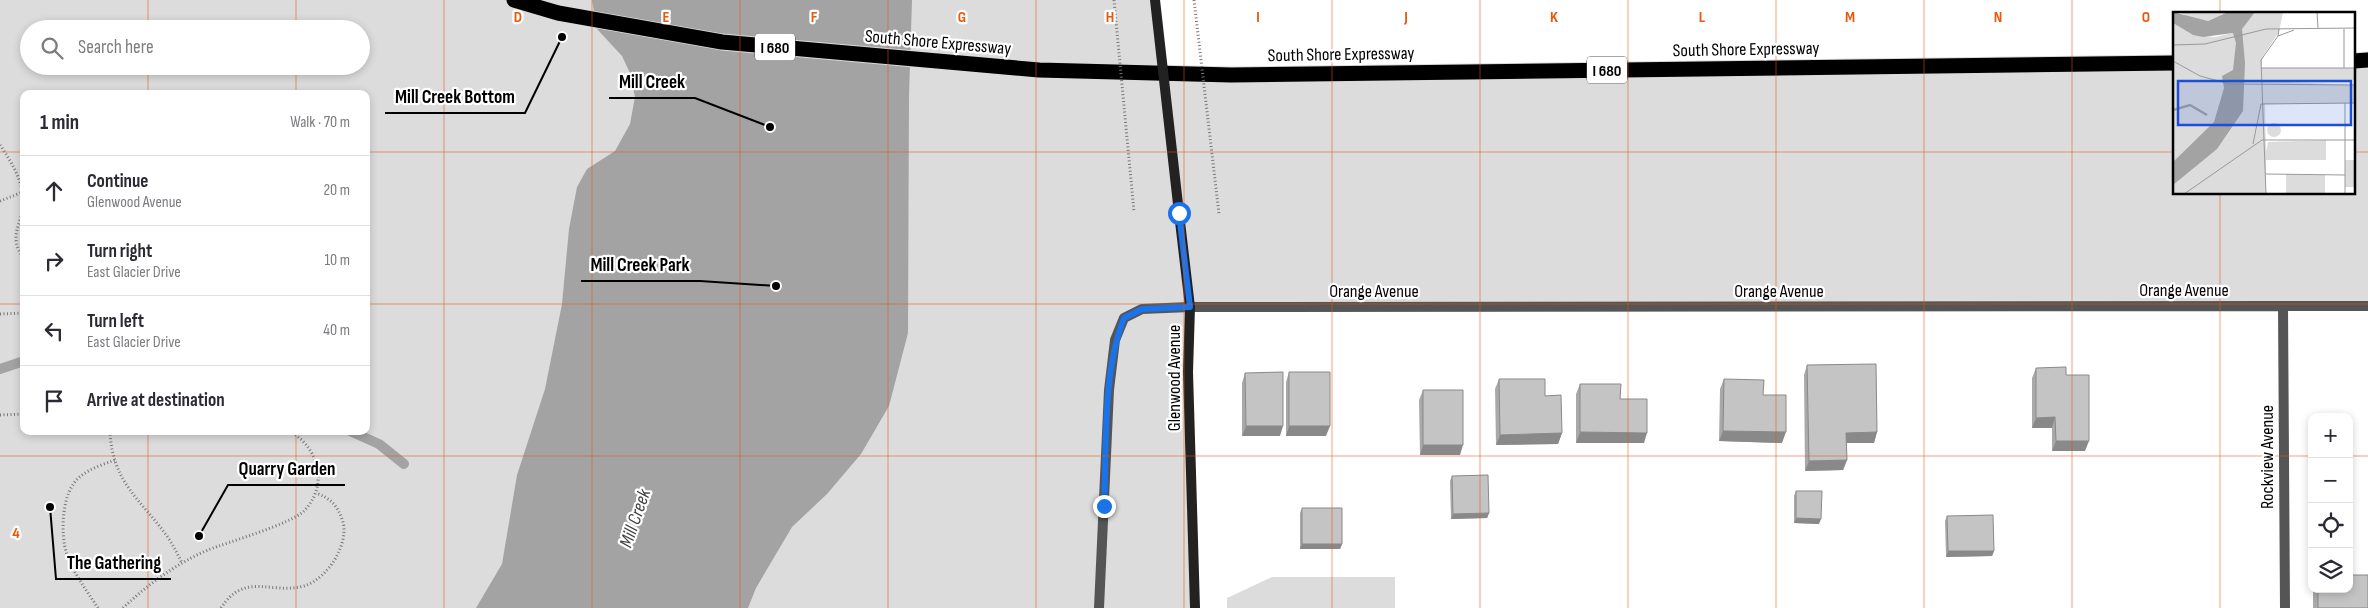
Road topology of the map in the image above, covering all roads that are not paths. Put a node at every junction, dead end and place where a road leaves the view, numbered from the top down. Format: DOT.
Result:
graph roads {
  1 [pos="514,0"];
  2 [pos="1155,0"];
  3 [pos="2173,63"];
  4 [pos="2283,306"];
  5 [pos="2368,306"];
  6 [pos="1190,307"];
  7 [pos="1099,608"];
  8 [pos="1195,608"];
  9 [pos="2285,608"];
  1 -- 3 [label="highway, South Shore Expressway / I 680"];
  2 -- 6 [label="main road, Glenwood Avenue, bridge"];
  4 -- 5 [label="street, Orange Avenue"];
  4 -- 6 [label="street, Orange Avenue"];
  4 -- 9 [label="street, Rockview Avenue"];
  6 -- 7 [label="street, Orange Avenue"];
  6 -- 8 [label="main road, Glenwood Avenue"];
}
